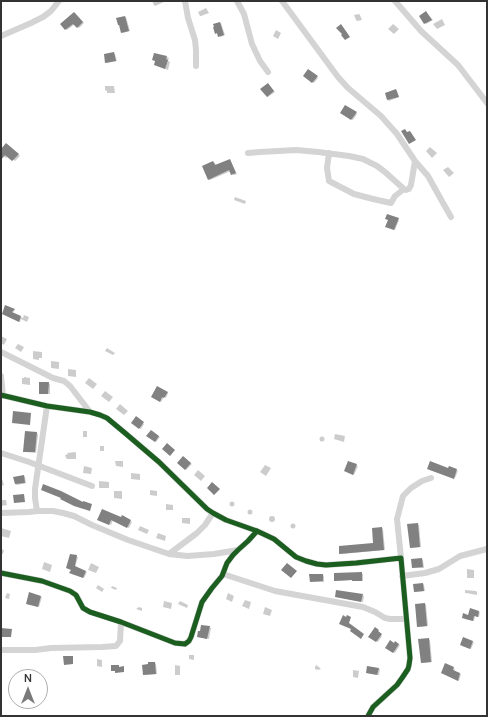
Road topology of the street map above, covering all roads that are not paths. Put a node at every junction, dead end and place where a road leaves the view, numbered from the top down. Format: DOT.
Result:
graph roads {
  1 [pos="59,1"];
  2 [pos="185,1"];
  3 [pos="237,1"];
  4 [pos="282,1"];
  5 [pos="395,1"];
  6 [pos="1,36"];
  7 [pos="196,66"];
  8 [pos="268,72"];
  9 [pos="487,103"];
  10 [pos="248,153"];
  11 [pos="328,153"];
  12 [pos="415,161"];
  13 [pos="404,189"];
  14 [pos="451,216"];
  15 [pos="2,353"];
  16 [pos="1,360"];
  17 [pos="1,376"];
  18 [pos="2,396"];
  19 [pos="47,406"];
  20 [pos="90,412"];
  21 [pos="1,453"];
  22 [pos="38,466"];
  23 [pos="431,478"];
  24 [pos="92,486"];
  25 [pos="37,511"];
  26 [pos="1,513"];
  27 [pos="213,513"];
  28 [pos="257,531"];
  29 [pos="487,549"];
  30 [pos="238,550"];
  31 [pos="169,554"];
  32 [pos="401,558"];
  33 [pos="1,573"];
  34 [pos="223,574"];
  35 [pos="402,576"];
  36 [pos="406,619"];
  37 [pos="121,622"];
  38 [pos="1,650"];
  39 [pos="368,716"];
  1 -- 6 [label="street"];
  2 -- 7 [label="street"];
  3 -- 8 [label="street"];
  4 -- 12 [label="street"];
  5 -- 9 [label="street"];
  10 -- 11 [label="street"];
  11 -- 13 [label="street"];
  11 -- 13 [label="street"];
  12 -- 13 [label="street"];
  12 -- 14 [label="street"];
  15 -- 16 [label="street"];
  15 -- 20 [label="street"];
  17 -- 18 [label="street"];
  18 -- 19 [label="street"];
  19 -- 20 [label="street"];
  19 -- 22 [label="street"];
  20 -- 27 [label="street"];
  21 -- 22 [label="street"];
  22 -- 24 [label="street"];
  22 -- 25 [label="street"];
  23 -- 32 [label="street"];
  25 -- 26 [label="street"];
  25 -- 31 [label="street"];
  27 -- 28 [label="street"];
  27 -- 31 [label="street"];
  28 -- 30 [label="street"];
  28 -- 32 [label="street"];
  29 -- 35 [label="street"];
  30 -- 31 [label="street"];
  30 -- 34 [label="street"];
  32 -- 35 [label="street"];
  33 -- 37 [label="street"];
  34 -- 36 [label="street"];
  34 -- 37 [label="street"];
  35 -- 36 [label="street"];
  36 -- 39 [label="street"];
  37 -- 38 [label="street"];
}
